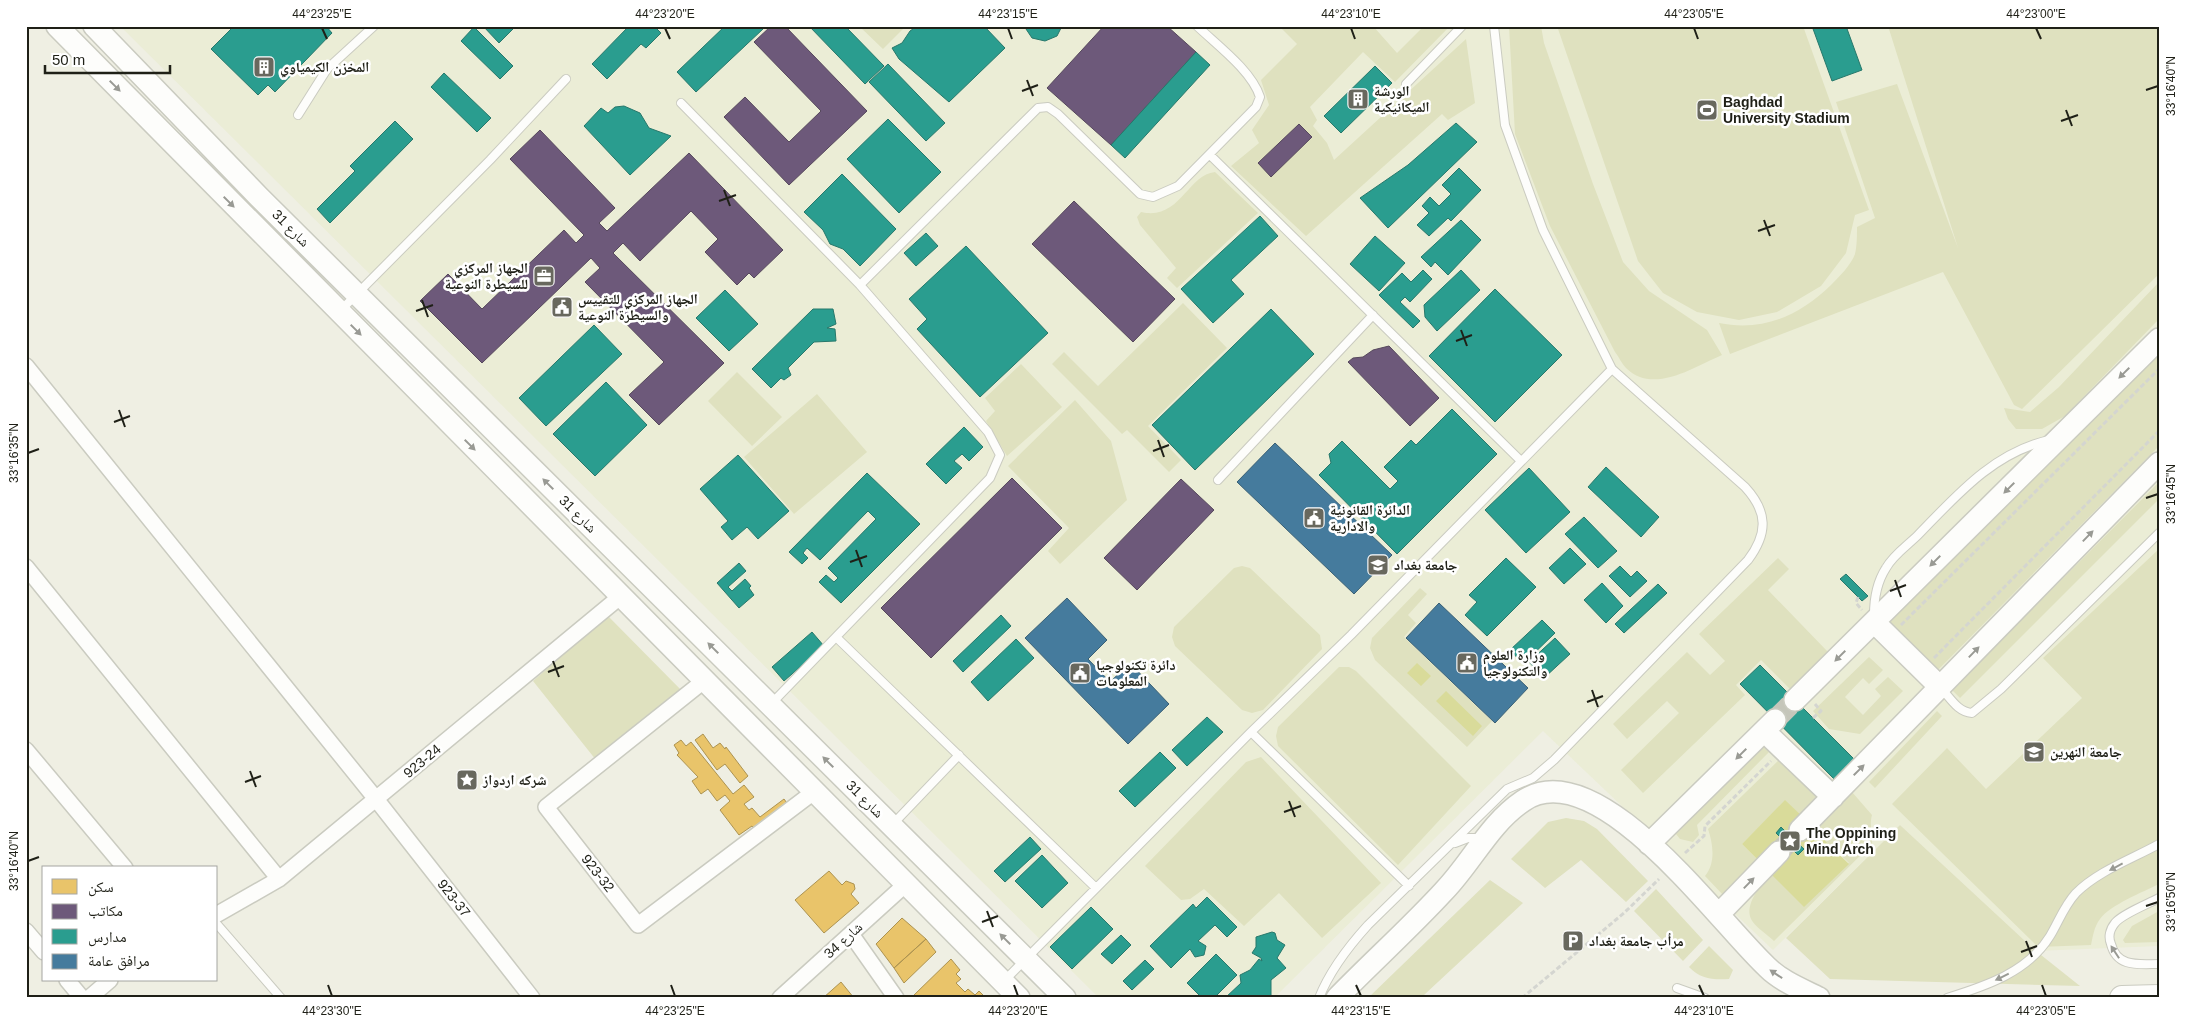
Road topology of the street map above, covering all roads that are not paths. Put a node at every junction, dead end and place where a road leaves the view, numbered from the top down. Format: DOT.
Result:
graph roads {
  1 [pos="57,26"];
  2 [pos="94,26"];
  3 [pos="374,26"];
  4 [pos="1462,26"];
  5 [pos="1494,26"];
  6 [pos="1200,27"];
  7 [pos="566,79"];
  8 [pos="1406,84"];
  9 [pos="681,103"];
  10 [pos="298,115"];
  11 [pos="1210,155"];
  12 [pos="860,285"];
  13 [pos="358,295"];
  14 [pos="338,312"];
  15 [pos="1373,315"];
  16 [pos="2159,339"];
  17 [pos="26,366"];
  18 [pos="1612,369"];
  19 [pos="2059,438"];
  20 [pos="1521,461"];
  21 [pos="2159,463"];
  22 [pos="1218,480"];
  23 [pos="2159,533"];
  24 [pos="26,567"];
  25 [pos="621,596"];
  26 [pos="1874,622"];
  27 [pos="836,637"];
  28 [pos="705,680"];
  29 [pos="1940,687"];
  30 [pos="1795,700"];
  31 [pos="770,705"];
  32 [pos="1251,732"];
  33 [pos="26,750"];
  34 [pos="959,755"];
  35 [pos="1520,785"];
  36 [pos="815,791"];
  37 [pos="1545,792"];
  38 [pos="1833,797"];
  39 [pos="376,799"];
  40 [pos="892,826"];
  41 [pos="1800,830"];
  42 [pos="1479,844"];
  43 [pos="1649,844"];
  44 [pos="2159,844"];
  45 [pos="1446,849"];
  46 [pos="1779,852"];
  47 [pos="123,866"];
  48 [pos="279,879"];
  49 [pos="907,883"];
  50 [pos="1409,886"];
  51 [pos="1096,888"];
  52 [pos="2159,898"];
  53 [pos="1718,914"];
  54 [pos="218,915"];
  55 [pos="218,926"];
  56 [pos="26,931"];
  57 [pos="851,934"];
  58 [pos="42,950"];
  59 [pos="1026,959"];
  60 [pos="2159,964"];
  61 [pos="69,982"];
  62 [pos="108,982"];
  63 [pos="1003,982"];
  64 [pos="1677,988"];
  65 [pos="2159,997"];
  66 [pos="82,998"];
  67 [pos="89,998"];
  68 [pos="280,998"];
  69 [pos="532,998"];
  70 [pos="780,998"];
  71 [pos="896,998"];
  72 [pos="1019,998"];
  73 [pos="1065,998"];
  74 [pos="1319,998"];
  75 [pos="1337,998"];
  76 [pos="1705,998"];
  77 [pos="1819,998"];
  78 [pos="1947,998"];
  79 [pos="2122,998"];
  1 -- 14 [label="street, شارع 31, one-way"];
  2 -- 13 [label="street, شارع 31"];
  3 -- 10 [label="lane"];
  4 -- 8 [label="lane"];
  5 -- 18 [label="lane"];
  6 -- 11 [label="lane"];
  7 -- 13 [label="lane"];
  9 -- 12 [label="lane"];
  11 -- 12 [label="lane"];
  11 -- 15 [label="lane"];
  12 -- 27 [label="lane"];
  13 -- 14 [label="lane"];
  31 -- 13 [label="street, شارع 31, one-way"];
  14 -- 25 [label="street, شارع 31, one-way"];
  15 -- 20 [label="lane"];
  15 -- 22 [label="lane"];
  16 -- 19 [label="street, one-way"];
  17 -- 39 [label="street, 923-37"];
  18 -- 20 [label="lane"];
  18 -- 35 [label="lane"];
  19 -- 26 [label="street, one-way"];
  19 -- 26 [label="lane"];
  20 -- 32 [label="lane"];
  29 -- 21 [label="street, one-way"];
  23 -- 29 [label="lane"];
  24 -- 48 [label="street"];
  25 -- 28 [label="street, شارع 31"];
  25 -- 39 [label="street, 923-24"];
  26 -- 29 [label="street"];
  26 -- 30 [label="street, one-way"];
  27 -- 31 [label="lane"];
  27 -- 34 [label="lane"];
  28 -- 36 [label="street, شارع 31"];
  28 -- 36 [label="street, 923-32"];
  38 -- 29 [label="street, one-way"];
  40 -- 31 [label="street, شارع 31, one-way"];
  32 -- 50 [label="lane"];
  32 -- 51 [label="lane"];
  33 -- 47 [label="street"];
  34 -- 40 [label="lane"];
  34 -- 51 [label="lane"];
  35 -- 37 [label="lane"];
  35 -- 45 [label="lane"];
  36 -- 49 [label="street, شارع 31"];
  37 -- 42 [label="street"];
  37 -- 43 [label="street"];
  38 -- 41 [label="street"];
  38 -- 43 [label="street, one-way"];
  39 -- 48 [label="street, 923-24"];
  39 -- 69 [label="street, 923-37"];
  59 -- 40 [label="street, شارع 31, one-way"];
  42 -- 45 [label="lane"];
  42 -- 75 [label="street"];
  43 -- 53 [label="street"];
  44 -- 78 [label="lane, one-way"];
  45 -- 50 [label="lane"];
  53 -- 46 [label="street, one-way"];
  48 -- 54 [label="street, 923-24"];
  49 -- 57 [label="street, شارع 34"];
  49 -- 63 [label="street, شارع 31"];
  50 -- 74 [label="lane"];
  51 -- 59 [label="lane"];
  60 -- 52 [label="lane, one-way"];
  77 -- 53 [label="street, one-way"];
  55 -- 68 [label="lane"];
  56 -- 58 [label="street"];
  57 -- 70 [label="street, شارع 34"];
  57 -- 71 [label="street"];
  59 -- 63 [label="lane"];
  59 -- 73 [label="street, شارع 31"];
  61 -- 66 [label="street"];
  62 -- 67 [label="street"];
  63 -- 72 [label="street, شارع 31"];
  64 -- 76 [label="lane"];
  65 -- 79 [label="main road"];
}
